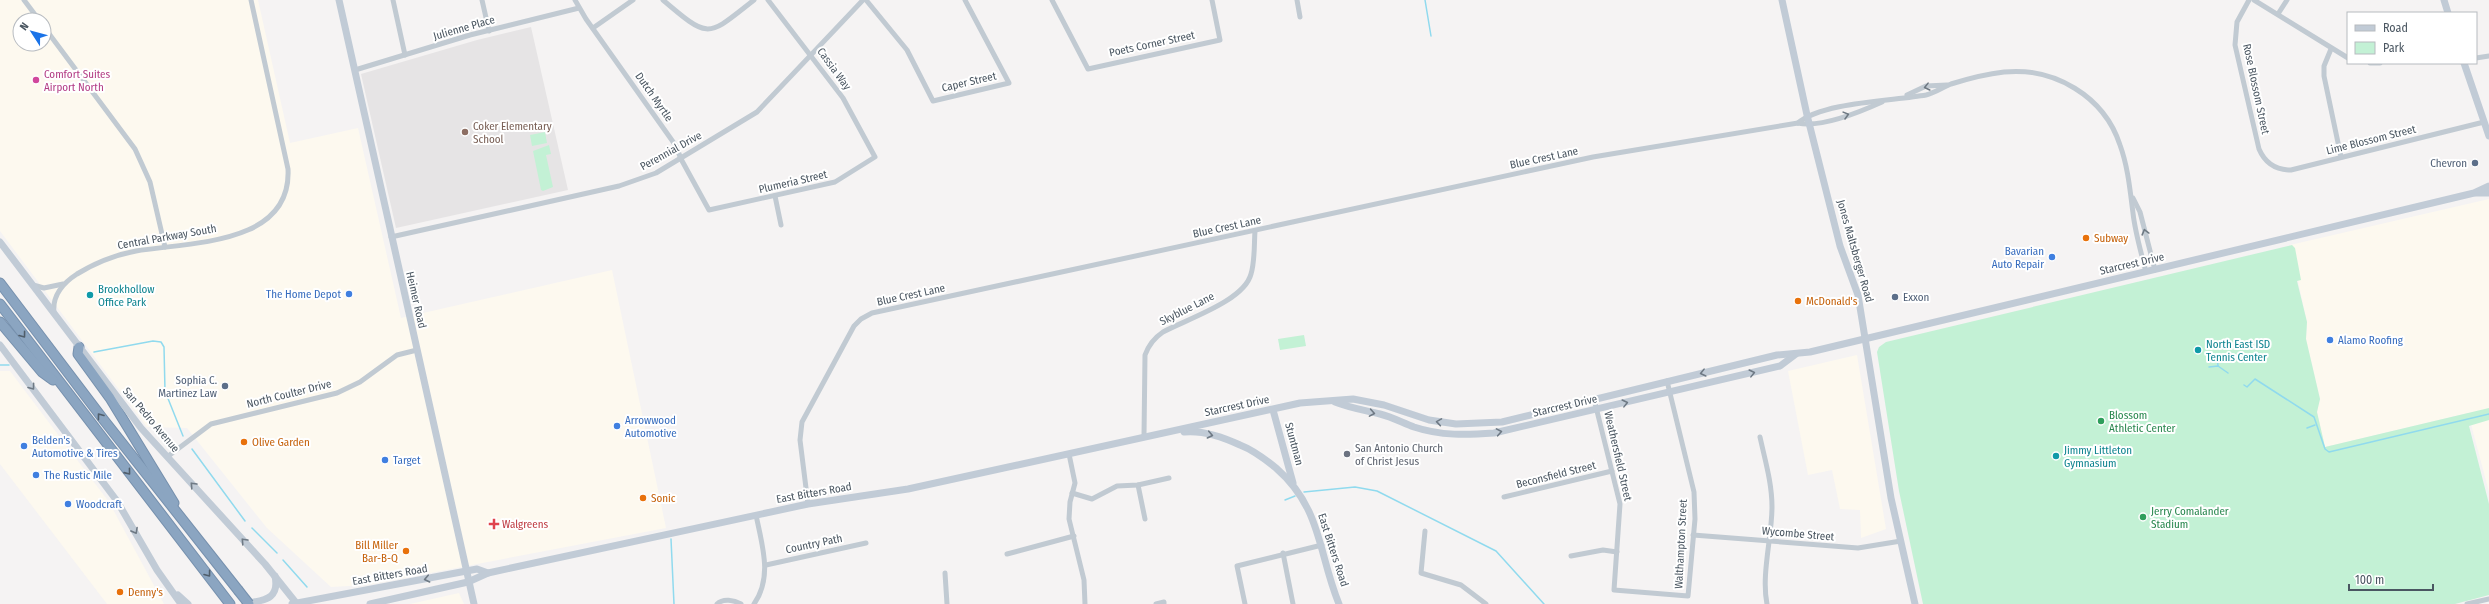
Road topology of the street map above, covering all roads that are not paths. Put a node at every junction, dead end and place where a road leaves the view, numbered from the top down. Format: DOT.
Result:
graph roads {
  1 [pos="24,0"];
  2 [pos="251,0"];
  3 [pos="338,0"];
  4 [pos="393,0"];
  5 [pos="482,0"];
  6 [pos="575,0"];
  7 [pos="633,0"];
  8 [pos="663,0"];
  9 [pos="754,0"];
  10 [pos="768,0"];
  11 [pos="863,0"];
  12 [pos="866,0"];
  13 [pos="965,0"];
  14 [pos="1052,0"];
  15 [pos="1212,0"];
  16 [pos="1297,0"];
  17 [pos="1782,0"];
  18 [pos="2249,0"];
  19 [pos="2254,0"];
  20 [pos="2287,0"];
  21 [pos="2444,0"];
  22 [pos="579,8"];
  23 [pos="33,12"];
  24 [pos="2448,12"];
  25 [pos="2278,14"];
  26 [pos="1300,18"];
  27 [pos="593,28"];
  28 [pos="489,31"];
  29 [pos="52,38"];
  30 [pos="2331,49"];
  31 [pos="405,55"];
  32 [pos="812,55"];
  33 [pos="2489,56"];
  34 [pos="2347,57"];
  35 [pos="2477,58"];
  36 [pos="2464,64"];
  37 [pos="355,70"];
  38 [pos="1950,84"];
  39 [pos="1905,96"];
  40 [pos="1882,102"];
  41 [pos="1807,115"];
  42 [pos="2484,122"];
  43 [pos="1798,123"];
  44 [pos="1809,125"];
  45 [pos="2489,136"];
  46 [pos="874,157"];
  47 [pos="2341,157"];
  48 [pos="680,159"];
  49 [pos="2264,160"];
  50 [pos="2489,186"];
  51 [pos="2474,193"];
  52 [pos="2489,193"];
  53 [pos="2132,195"];
  54 [pos="775,196"];
  55 [pos="709,210"];
  56 [pos="781,225"];
  57 [pos="1255,231"];
  58 [pos="391,237"];
  59 [pos="0,242"];
  60 [pos="165,247"];
  61 [pos="2155,270"];
  62 [pos="2146,272"];
  63 [pos="0,283"];
  64 [pos="31,284"];
  65 [pos="63,284"];
  66 [pos="0,304"];
  67 [pos="54,314"];
  68 [pos="0,322"];
  69 [pos="1865,339"];
  70 [pos="0,345"];
  71 [pos="79,347"];
  72 [pos="416,350"];
  73 [pos="1796,354"];
  74 [pos="1667,381"];
  75 [pos="63,388"];
  76 [pos="1670,392"];
  77 [pos="1594,399"];
  78 [pos="1335,402"];
  79 [pos="1274,410"];
  80 [pos="1597,410"];
  81 [pos="1406,412"];
  82 [pos="1402,422"];
  83 [pos="1460,424"];
  84 [pos="1460,435"];
  85 [pos="1144,436"];
  86 [pos="1760,437"];
  87 [pos="1070,454"];
  88 [pos="167,457"];
  89 [pos="1612,471"];
  90 [pos="1169,478"];
  91 [pos="1293,483"];
  92 [pos="1138,485"];
  93 [pos="1072,493"];
  94 [pos="1504,498"];
  95 [pos="808,504"];
  96 [pos="756,515"];
  97 [pos="1145,519"];
  98 [pos="186,524"];
  99 [pos="1425,531"];
  100 [pos="1693,535"];
  101 [pos="1074,536"];
  102 [pos="1770,541"];
  103 [pos="1901,541"];
  104 [pos="866,543"];
  105 [pos="1322,545"];
  106 [pos="1617,552"];
  107 [pos="1007,554"];
  108 [pos="1283,554"];
  109 [pos="1571,556"];
  110 [pos="766,565"];
  111 [pos="465,572"];
  112 [pos="488,573"];
  113 [pos="945,573"];
  114 [pos="275,575"];
  115 [pos="468,582"];
  116 [pos="168,586"];
  117 [pos="1614,590"];
  118 [pos="2489,598"];
  119 [pos="1164,603"];
  120 [pos="175,604"];
  121 [pos="181,604"];
  122 [pos="188,604"];
  123 [pos="230,604"];
  124 [pos="245,604"];
  125 [pos="249,604"];
  126 [pos="295,604"];
  127 [pos="370,604"];
  128 [pos="474,604"];
  129 [pos="717,604"];
  130 [pos="741,604"];
  131 [pos="754,604"];
  132 [pos="947,604"];
  133 [pos="1085,604"];
  134 [pos="1156,604"];
  135 [pos="1245,604"];
  136 [pos="1293,604"];
  137 [pos="1339,604"];
  138 [pos="1486,604"];
  139 [pos="1767,604"];
  140 [pos="1915,604"];
  141 [pos="2467,604"];
  1 -- 23 [label="street"];
  2 -- 60 [label="street, Central Parkway South"];
  3 -- 37 [label="main road, Heimer Road"];
  4 -- 31 [label="street"];
  5 -- 28 [label="street"];
  6 -- 22 [label="street, Dutch Myrtle"];
  7 -- 27 [label="street"];
  8 -- 9 [label="street"];
  10 -- 32 [label="street, Cassia Way"];
  11 -- 32 [label="street, Perennial Drive"];
  12 -- 13 [label="street, Caper Street"];
  14 -- 15 [label="street, Poets Corner Street"];
  16 -- 26 [label="street"];
  17 -- 41 [label="main road, Jones Maltsberger Road"];
  18 -- 49 [label="street, Rose Blossom Street"];
  19 -- 25 [label="street"];
  20 -- 25 [label="street"];
  21 -- 24 [label="main road"];
  22 -- 27 [label="street, Dutch Myrtle"];
  22 -- 28 [label="street, Julienne Place"];
  25 -- 30 [label="street"];
  27 -- 48 [label="street, Dutch Myrtle"];
  28 -- 31 [label="street, Julienne Place"];
  29 -- 60 [label="street"];
  30 -- 34 [label="street"];
  30 -- 47 [label="street"];
  31 -- 37 [label="street, Julienne Place"];
  32 -- 46 [label="street, Cassia Way"];
  32 -- 48 [label="street, Perennial Drive"];
  33 -- 35 [label="street"];
  36 -- 42 [label="main road"];
  37 -- 58 [label="main road, Heimer Road"];
  38 -- 39 [label="street, Blue Crest Lane, one-way"];
  38 -- 39 [label="street, Blue Crest Lane"];
  38 -- 53 [label="street, Blue Crest Lane"];
  39 -- 40 [label="street, Blue Crest Lane"];
  40 -- 41 [label="street, Blue Crest Lane"];
  44 -- 40 [label="street, Blue Crest Lane, one-way"];
  41 -- 43 [label="street, Blue Crest Lane"];
  41 -- 44 [label="main road, Jones Maltsberger Road"];
  42 -- 45 [label="main road"];
  42 -- 47 [label="street, Lime Blossom Street"];
  43 -- 44 [label="street, Blue Crest Lane"];
  43 -- 57 [label="street, Blue Crest Lane"];
  44 -- 69 [label="main road, Jones Maltsberger Road"];
  46 -- 54 [label="street, Plumeria Street"];
  47 -- 49 [label="street, Lime Blossom Street"];
  48 -- 55 [label="street, Dutch Myrtle"];
  48 -- 58 [label="street, Perennial Drive"];
  50 -- 51 [label="main road, Starcrest Drive"];
  51 -- 52 [label="main road, Starcrest Drive"];
  51 -- 61 [label="main road, Starcrest Drive"];
  61 -- 53 [label="street, Blue Crest Lane, one-way"];
  53 -- 62 [label="street, Blue Crest Lane"];
  54 -- 55 [label="street, Plumeria Street"];
  54 -- 56 [label="street"];
  57 -- 85 [label="street, Skyblue Lane"];
  57 -- 95 [label="street, Blue Crest Lane"];
  58 -- 72 [label="main road, Heimer Road"];
  59 -- 64 [label="main road, San Pedro Avenue"];
  60 -- 65 [label="street, Central Parkway South"];
  61 -- 62 [label="main road, Starcrest Drive"];
  62 -- 69 [label="main road, Starcrest Drive"];
  98 -- 63 [label="highway, one-way"];
  64 -- 65 [label="street, Central Parkway South"];
  64 -- 67 [label="main road, San Pedro Avenue"];
  65 -- 67 [label="street"];
  66 -- 75 [label="highway, one-way"];
  67 -- 71 [label="main road, San Pedro Avenue"];
  68 -- 75 [label="highway"];
  69 -- 73 [label="main road, Starcrest Drive"];
  69 -- 103 [label="main road, Jones Maltsberger Road"];
  70 -- 116 [label="main road, one-way"];
  71 -- 88 [label="main road, San Pedro Avenue"];
  71 -- 98 [label="highway"];
  72 -- 88 [label="street, North Coulter Drive"];
  72 -- 111 [label="main road, Heimer Road"];
  73 -- 74 [label="main road, Starcrest Drive, one-way"];
  76 -- 73 [label="main road, Starcrest Drive, one-way"];
  74 -- 76 [label="street, Walthampton Street"];
  74 -- 77 [label="main road, Starcrest Drive"];
  75 -- 123 [label="highway, one-way"];
  80 -- 76 [label="main road, Starcrest Drive, one-way"];
  76 -- 100 [label="street, Walthampton Street"];
  77 -- 80 [label="street, Weathersfield Street"];
  77 -- 83 [label="main road, Starcrest Drive"];
  78 -- 79 [label="main road, Starcrest Drive"];
  78 -- 81 [label="main road, Starcrest Drive"];
  78 -- 82 [label="main road, Starcrest Drive, one-way"];
  79 -- 85 [label="main road, Starcrest Drive"];
  79 -- 91 [label="main road, Stuntman"];
  84 -- 80 [label="main road, Starcrest Drive, one-way"];
  80 -- 89 [label="street, Weathersfield Street"];
  81 -- 82 [label="main road"];
  83 -- 81 [label="main road, Starcrest Drive, one-way"];
  82 -- 84 [label="main road, Starcrest Drive"];
  83 -- 84 [label="main road"];
  85 -- 87 [label="main road, East Bitters Road"];
  85 -- 91 [label="main road, one-way"];
  86 -- 102 [label="street"];
  87 -- 93 [label="street"];
  87 -- 95 [label="main road, East Bitters Road"];
  114 -- 88 [label="main road, San Pedro Avenue, one-way"];
  89 -- 94 [label="street, Beconsfield Street"];
  89 -- 106 [label="street, Weathersfield Street"];
  90 -- 92 [label="street"];
  91 -- 105 [label="main road, East Bitters Road"];
  92 -- 93 [label="street"];
  92 -- 97 [label="street"];
  93 -- 101 [label="street"];
  95 -- 96 [label="main road, East Bitters Road"];
  96 -- 110 [label="street"];
  96 -- 112 [label="main road, East Bitters Road"];
  98 -- 125 [label="highway, bridge"];
  99 -- 138 [label="street"];
  100 -- 102 [label="street, Wycombe Street"];
  100 -- 117 [label="street, Walthampton Street"];
  101 -- 107 [label="street"];
  101 -- 133 [label="street"];
  102 -- 103 [label="street, Wycombe Street"];
  102 -- 139 [label="street"];
  103 -- 140 [label="main road, Jones Maltsberger Road"];
  104 -- 110 [label="street, Country Path"];
  105 -- 108 [label="street"];
  105 -- 137 [label="main road, East Bitters Road"];
  106 -- 109 [label="street"];
  106 -- 117 [label="street, Weathersfield Street"];
  108 -- 135 [label="street"];
  108 -- 136 [label="street"];
  110 -- 131 [label="street"];
  111 -- 112 [label="main road, East Bitters Road"];
  111 -- 115 [label="main road, Heimer Road"];
  111 -- 126 [label="main road, East Bitters Road, one-way"];
  112 -- 115 [label="main road, East Bitters Road"];
  113 -- 132 [label="street"];
  114 -- 124 [label="main road"];
  114 -- 126 [label="main road, San Pedro Avenue"];
  115 -- 127 [label="main road, East Bitters Road"];
  115 -- 128 [label="main road, Heimer Road"];
  116 -- 120 [label="main road"];
  116 -- 121 [label="main road"];
  116 -- 122 [label="main road"];
  118 -- 141 [label="street"];
  119 -- 134 [label="street"];
  129 -- 130 [label="street"];
}
